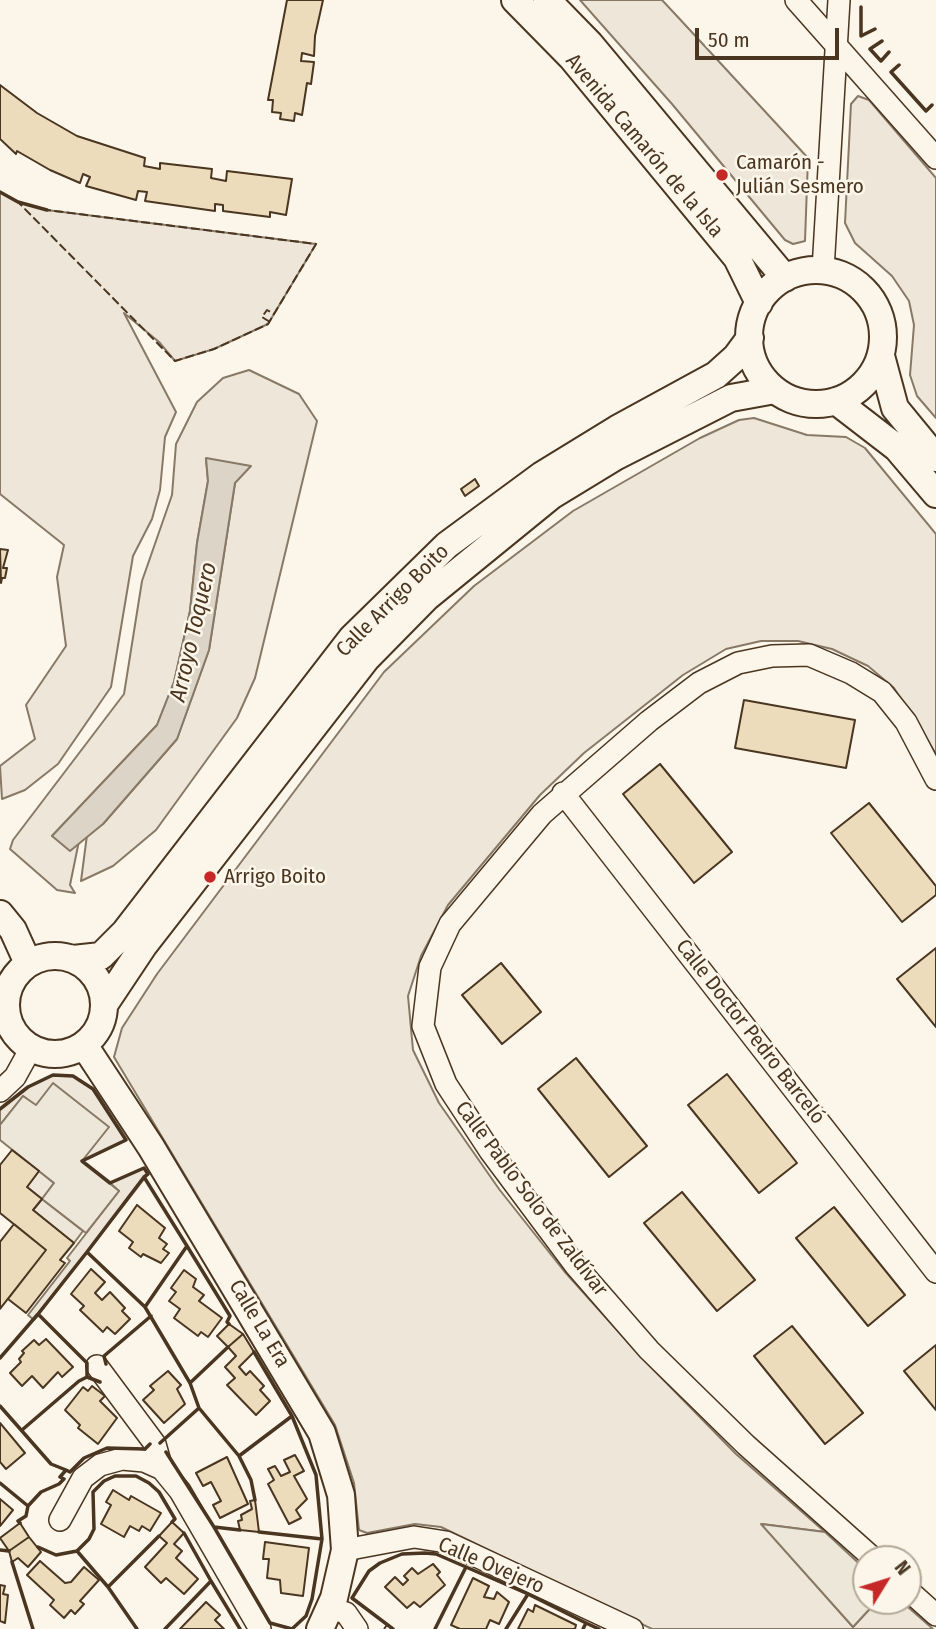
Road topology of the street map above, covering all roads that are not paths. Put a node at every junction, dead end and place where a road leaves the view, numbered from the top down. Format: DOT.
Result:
graph roads {
  1 [pos="515,0"];
  2 [pos="547,0"];
  3 [pos="796,0"];
  4 [pos="839,0"];
  5 [pos="836,43"];
  6 [pos="936,158"];
  7 [pos="823,270"];
  8 [pos="785,278"];
  9 [pos="758,303"];
  10 [pos="750,338"];
  11 [pos="881,356"];
  12 [pos="775,390"];
  13 [pos="836,401"];
  14 [pos="936,458"];
  15 [pos="936,494"];
  16 [pos="936,779"];
  17 [pos="563,793"];
  18 [pos="0,914"];
  19 [pos="73,959"];
  20 [pos="28,963"];
  21 [pos="104,1005"];
  22 [pos="85,1045"];
  23 [pos="31,1048"];
  24 [pos="0,1091"];
  25 [pos="936,1272"];
  26 [pos="97,1366"];
  27 [pos="162,1469"];
  28 [pos="60,1520"];
  29 [pos="859,1545"];
  30 [pos="345,1550"];
  31 [pos="922,1602"];
  32 [pos="936,1615"];
  33 [pos="325,1619"];
  34 [pos="260,1629"];
  35 [pos="357,1629"];
  36 [pos="632,1629"];
  1 -- 9 [label="main road, Avenida Camarón de la Isla"];
  2 -- 8 [label="main road, Avenida Camarón de la Isla"];
  3 -- 5 [label="street"];
  4 -- 5 [label="street"];
  5 -- 6 [label="street"];
  5 -- 7 [label="street"];
  7 -- 8 [label="main road"];
  7 -- 11 [label="main road"];
  8 -- 9 [label="main road"];
  9 -- 10 [label="main road"];
  10 -- 12 [label="main road"];
  10 -- 19 [label="main road, Calle Arrigo Boito"];
  11 -- 13 [label="main road"];
  11 -- 14 [label="main road"];
  12 -- 13 [label="main road"];
  12 -- 21 [label="main road, Calle Arrigo Boito"];
  13 -- 15 [label="main road"];
  16 -- 17 [label="street, Calle Pablo Solo de Zaldívar"];
  17 -- 25 [label="street, Calle Doctor Pedro Barceló"];
  17 -- 29 [label="street, Calle Pablo Solo de Zaldívar"];
  18 -- 20 [label="main road"];
  19 -- 20 [label="main road"];
  19 -- 21 [label="main road"];
  20 -- 23 [label="main road"];
  21 -- 22 [label="main road"];
  22 -- 23 [label="main road"];
  22 -- 30 [label="main road, Calle La Era"];
  23 -- 24 [label="street"];
  26 -- 27 [label="street"];
  27 -- 28 [label="street"];
  27 -- 34 [label="street"];
  30 -- 33 [label="main road, Calle La Era"];
  30 -- 36 [label="street, Calle Ovejero"];
  31 -- 32 [label="street"];
  33 -- 35 [label="street"];
}
